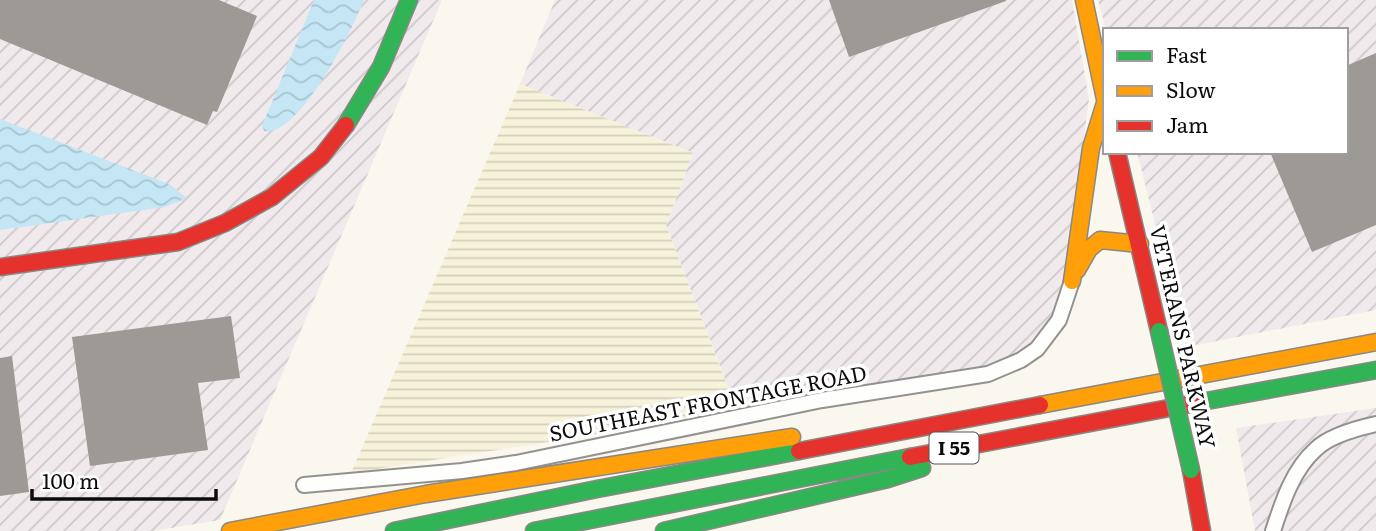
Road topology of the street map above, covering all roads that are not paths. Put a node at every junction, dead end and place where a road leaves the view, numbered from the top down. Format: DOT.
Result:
graph roads {
  1 [pos="410,0"];
  2 [pos="1084,0"];
  3 [pos="1103,91"];
  4 [pos="1103,108"];
  5 [pos="1118,154"];
  6 [pos="1140,244"];
  7 [pos="0,267"];
  8 [pos="1072,281"];
  9 [pos="1376,342"];
  10 [pos="1376,370"];
  11 [pos="1001,412"];
  12 [pos="1376,424"];
  13 [pos="1008,438"];
  14 [pos="304,485"];
  15 [pos="230,531"];
  16 [pos="394,531"];
  17 [pos="534,531"];
  18 [pos="664,531"];
  19 [pos="1202,531"];
  20 [pos="1273,531"];
  1 -- 7 [label="main road"];
  2 -- 3 [label="main road"];
  4 -- 8 [label="main road"];
  5 -- 6 [label="main road, VETERANS PARKWAY"];
  6 -- 8 [label="main road"];
  6 -- 19 [label="main road, VETERANS PARKWAY, bridge"];
  8 -- 14 [label="street, SOUTHEAST FRONTAGE ROAD"];
  9 -- 11 [label="main road, I 55"];
  10 -- 13 [label="main road, I 55"];
  11 -- 15 [label="main road"];
  11 -- 16 [label="main road, I 55"];
  12 -- 20 [label="street"];
  13 -- 17 [label="main road, I 55"];
  13 -- 18 [label="main road"];
}
